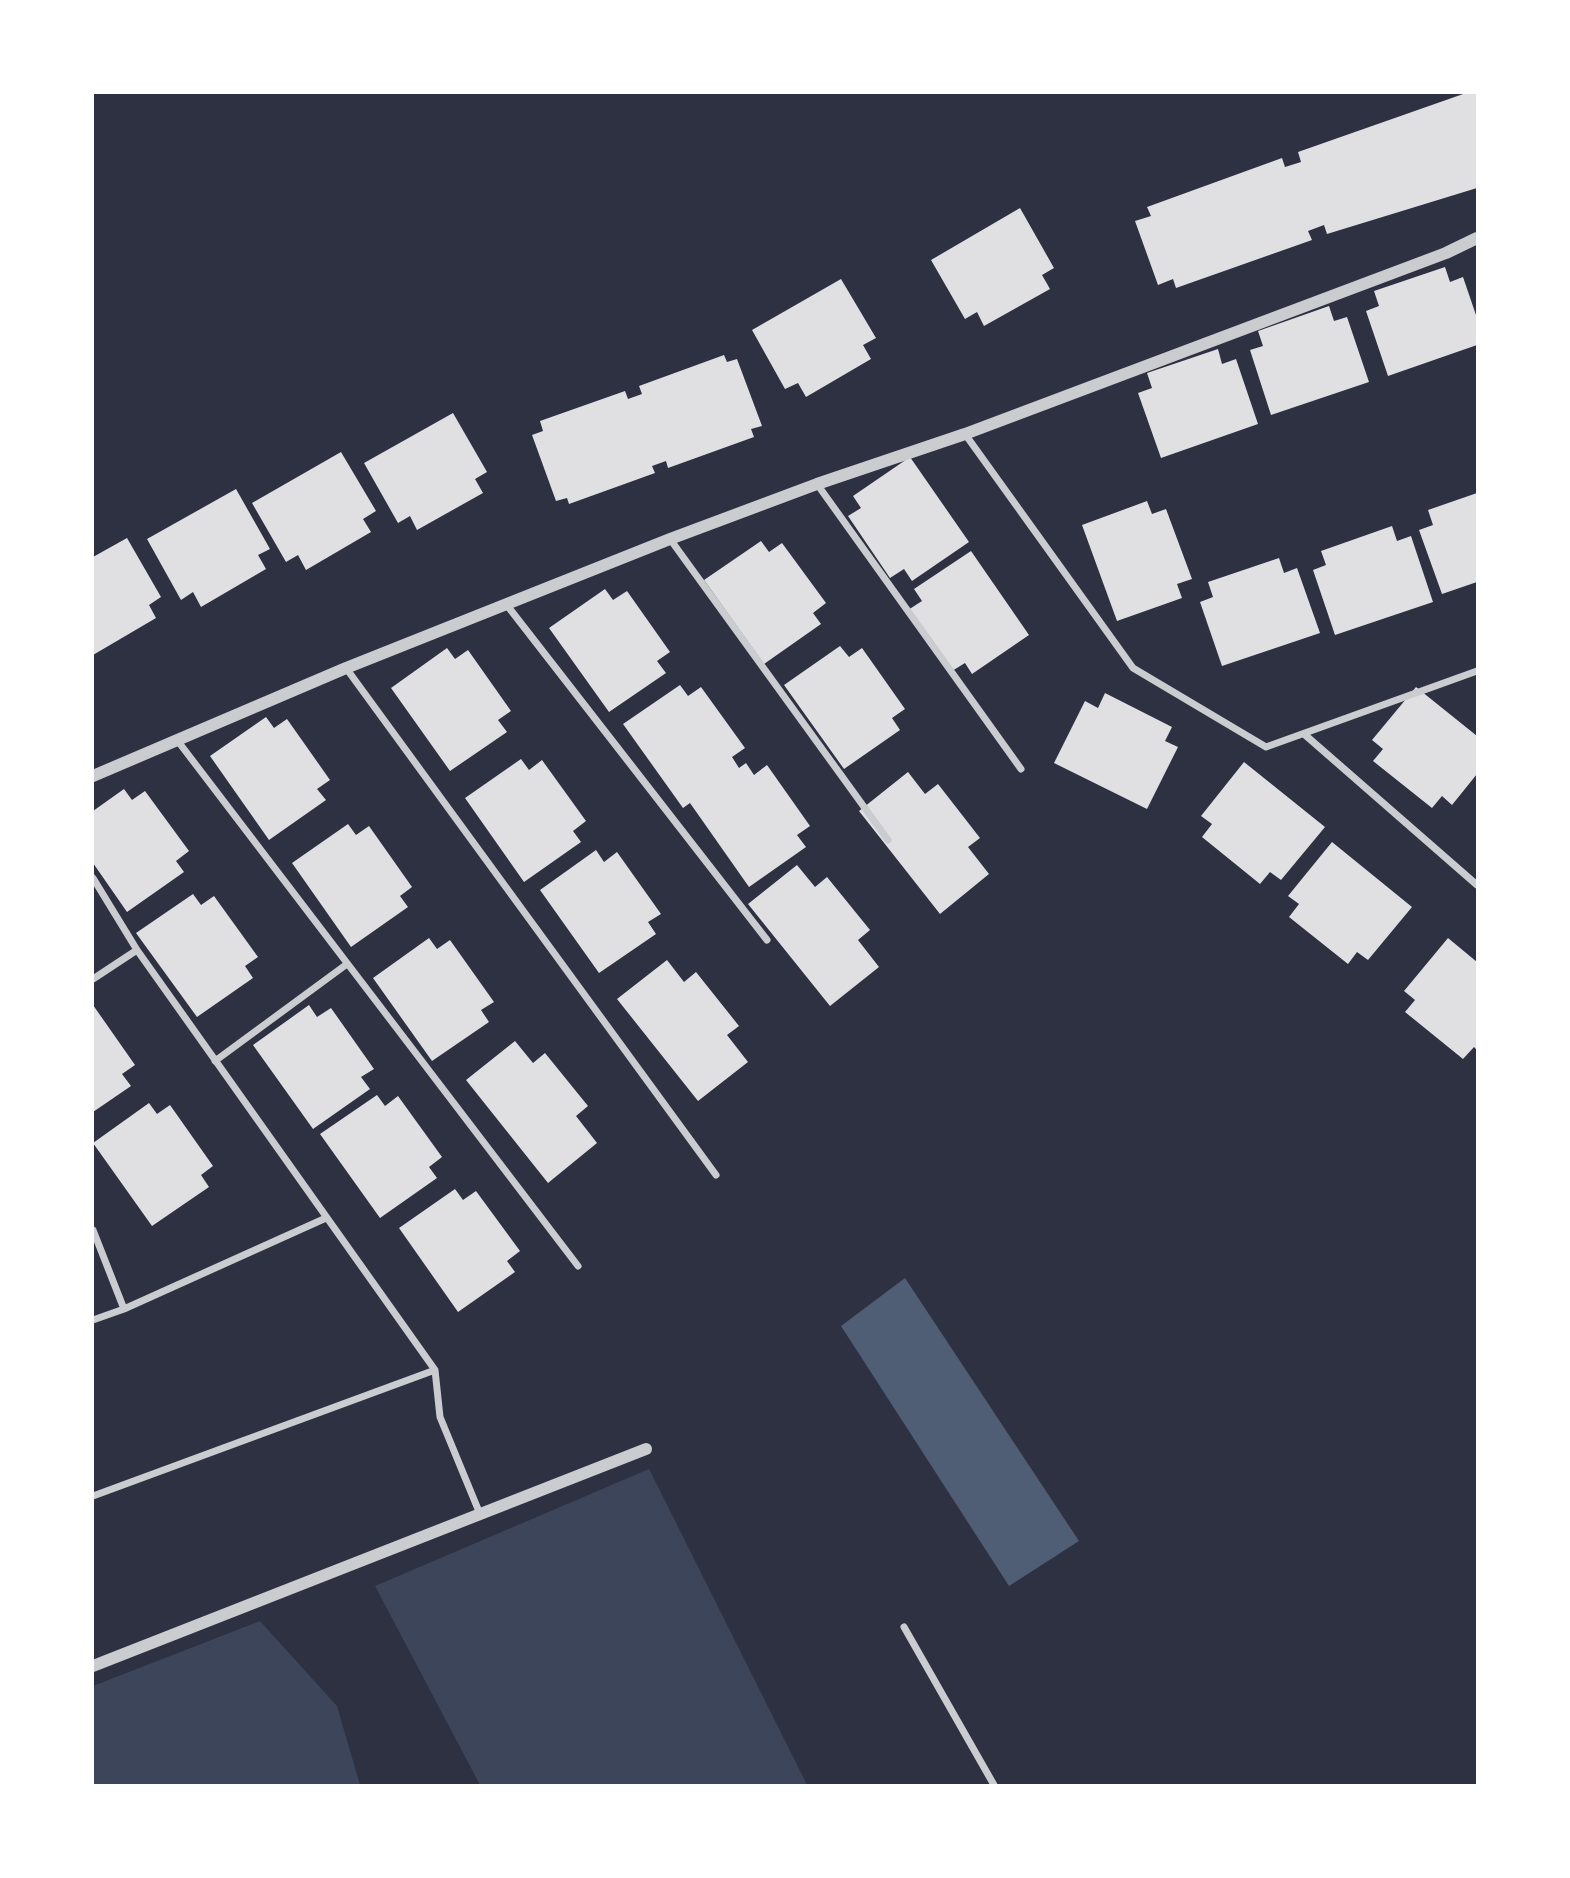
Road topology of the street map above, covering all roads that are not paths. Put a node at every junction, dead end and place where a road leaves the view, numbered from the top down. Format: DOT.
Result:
graph roads {
  1 [pos="1477,238"];
  2 [pos="1477,247"];
  3 [pos="1446,253"];
  4 [pos="965,434"];
  5 [pos="817,484"];
  6 [pos="670,539"];
  7 [pos="506,604"];
  8 [pos="346,668"];
  9 [pos="1476,672"];
  10 [pos="1304,734"];
  11 [pos="177,740"];
  12 [pos="1021,769"];
  13 [pos="93,776"];
  14 [pos="888,840"];
  15 [pos="93,878"];
  16 [pos="1477,885"];
  17 [pos="767,940"];
  18 [pos="137,950"];
  19 [pos="347,964"];
  20 [pos="93,979"];
  21 [pos="215,1061"];
  22 [pos="716,1175"];
  23 [pos="326,1218"];
  24 [pos="93,1230"];
  25 [pos="578,1266"];
  26 [pos="124,1309"];
  27 [pos="93,1320"];
  28 [pos="435,1370"];
  29 [pos="646,1449"];
  30 [pos="93,1496"];
  31 [pos="480,1514"];
  32 [pos="904,1627"];
  33 [pos="93,1666"];
  34 [pos="993,1785"];
  1 -- 3 [label="street"];
  2 -- 3 [label="street"];
  3 -- 4 [label="street"];
  4 -- 5 [label="street"];
  4 -- 10 [label="street"];
  5 -- 6 [label="street"];
  5 -- 12 [label="street"];
  6 -- 7 [label="street"];
  6 -- 14 [label="street"];
  7 -- 8 [label="street"];
  7 -- 17 [label="street"];
  8 -- 11 [label="street"];
  8 -- 22 [label="street"];
  9 -- 10 [label="street"];
  10 -- 16 [label="street"];
  11 -- 13 [label="street"];
  11 -- 19 [label="street"];
  15 -- 18 [label="street"];
  18 -- 20 [label="street"];
  18 -- 21 [label="street"];
  19 -- 21 [label="street"];
  19 -- 25 [label="street"];
  21 -- 23 [label="street"];
  23 -- 26 [label="street"];
  23 -- 28 [label="street"];
  24 -- 26 [label="street"];
  26 -- 27 [label="street"];
  28 -- 30 [label="street"];
  28 -- 31 [label="street"];
  29 -- 31 [label="street"];
  31 -- 33 [label="street"];
  32 -- 34 [label="street"];
}
